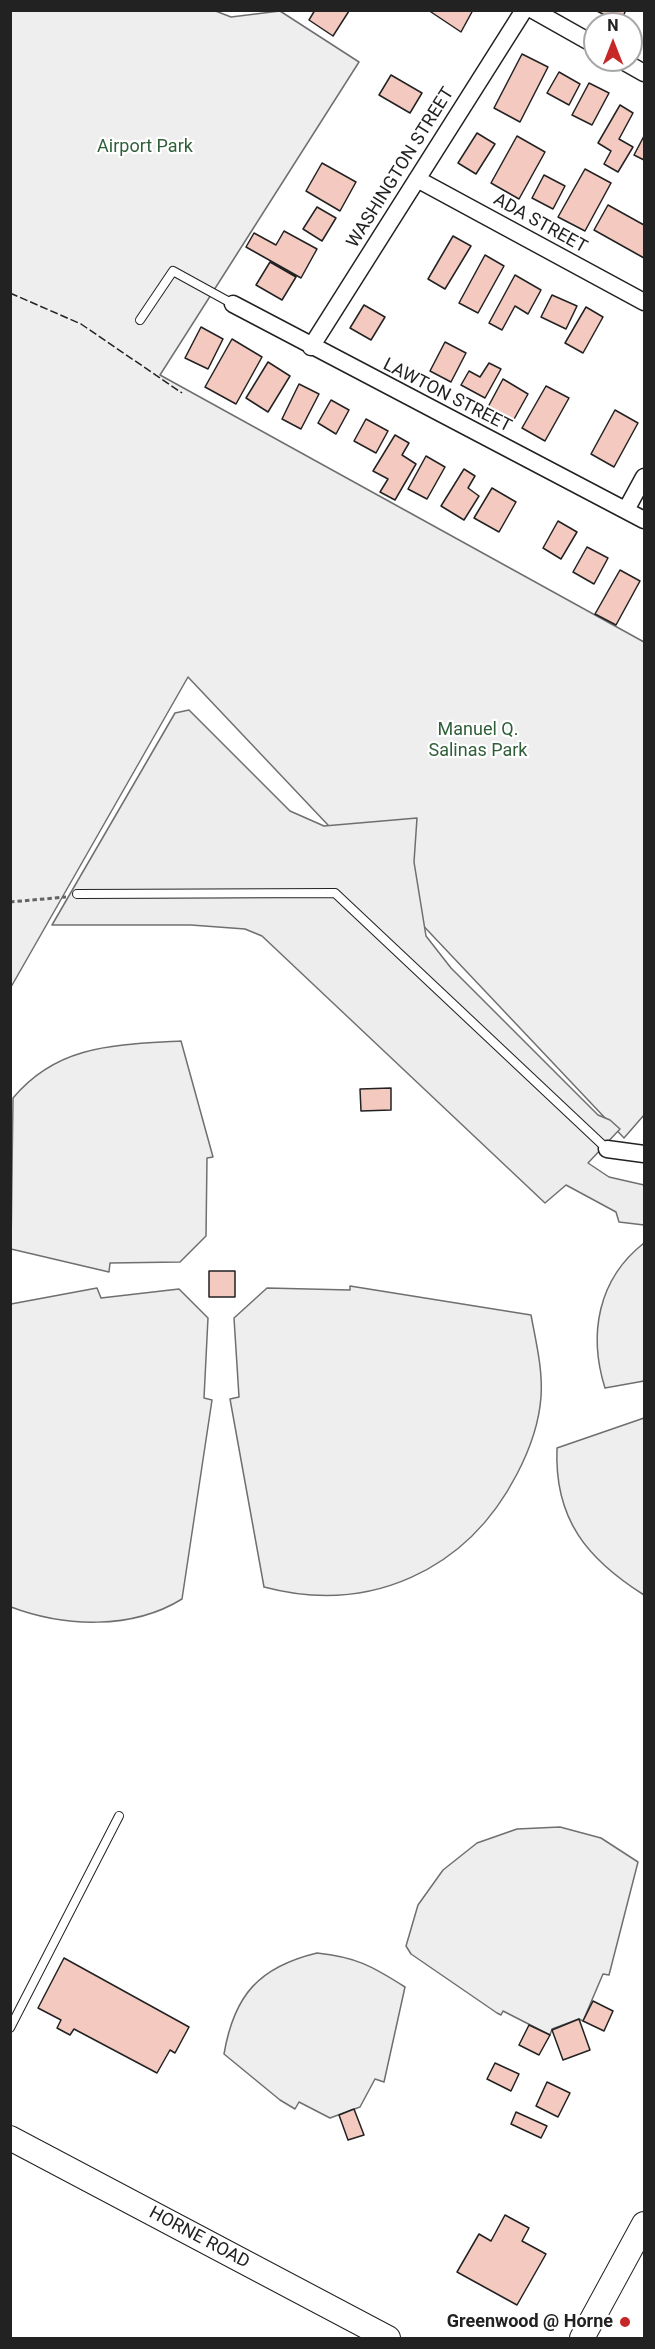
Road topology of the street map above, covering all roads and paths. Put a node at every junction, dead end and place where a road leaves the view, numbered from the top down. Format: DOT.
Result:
graph roads {
  1 [pos="524,10"];
  2 [pos="533,10"];
  3 [pos="583,38"];
  4 [pos="417,179"];
  5 [pos="645,302"];
  6 [pos="233,304"];
  7 [pos="140,320"];
  8 [pos="311,347"];
  9 [pos="645,477"];
  10 [pos="626,510"];
  11 [pos="645,520"];
  12 [pos="77,894"];
  13 [pos="10,902"];
  14 [pos="607,1149"];
  15 [pos="645,1154"];
  16 [pos="119,1816"];
  17 [pos="10,2028"];
  18 [pos="10,2138"];
  19 [pos="645,2224"];
  20 [pos="388,2338"];
  21 [pos="582,2338"];
  1 -- 4 [label="street, WASHINGTON STREET"];
  2 -- 3 [label="street"];
  4 -- 5 [label="street, ADA STREET"];
  4 -- 8 [label="street, WASHINGTON STREET"];
  6 -- 7 [label="lane"];
  6 -- 8 [label="street, LAWTON STREET"];
  8 -- 10 [label="street, LAWTON STREET"];
  9 -- 10 [label="street"];
  10 -- 11 [label="street, LAWTON STREET"];
  12 -- 13 [label="path"];
  12 -- 14 [label="lane"];
  14 -- 15 [label="street"];
  16 -- 17 [label="lane"];
  18 -- 20 [label="main road, HORNE ROAD"];
  19 -- 21 [label="main road"];
}
